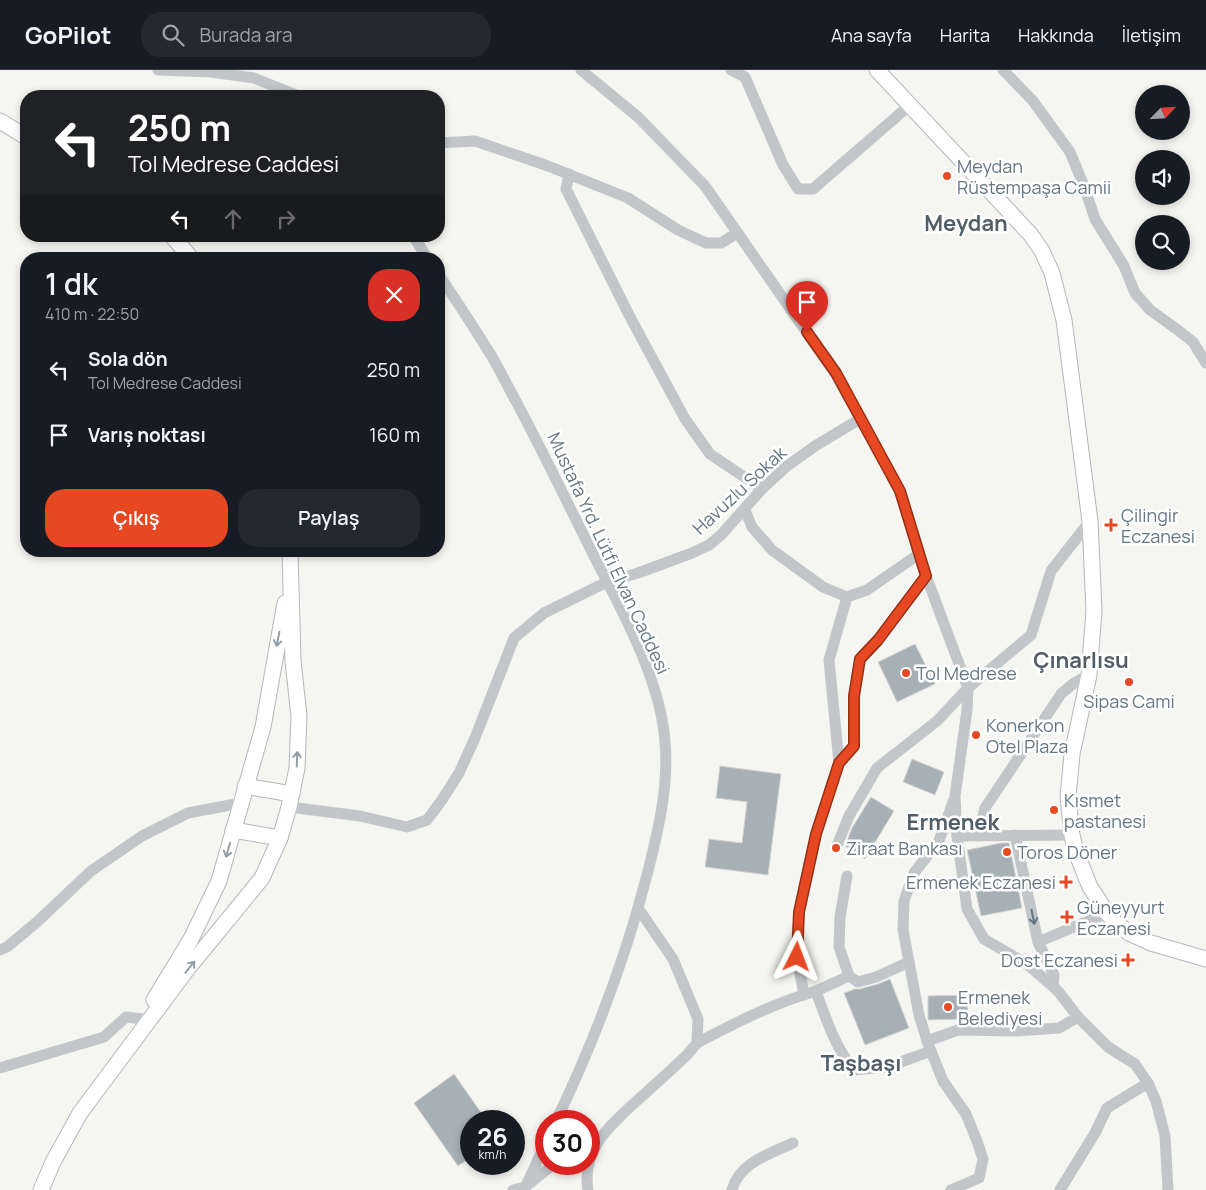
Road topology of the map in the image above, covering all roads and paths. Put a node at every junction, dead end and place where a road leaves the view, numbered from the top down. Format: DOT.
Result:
graph roads {
  1 [pos="158,70"];
  2 [pos="581,70"];
  3 [pos="731,70"];
  4 [pos="876,70"];
  5 [pos="1003,70"];
  6 [pos="284,90"];
  7 [pos="910,105"];
  8 [pos="0,121"];
  9 [pos="20,133"];
  10 [pos="445,143"];
  11 [pos="568,174"];
  12 [pos="737,233"];
  13 [pos="177,242"];
  14 [pos="186,252"];
  15 [pos="445,284"];
  16 [pos="1206,363"];
  17 [pos="860,419"];
  18 [pos="762,489"];
  19 [pos="745,510"];
  20 [pos="1090,520"];
  21 [pos="919,554"];
  22 [pos="290,557"];
  23 [pos="290,574"];
  24 [pos="926,576"];
  25 [pos="607,582"];
  26 [pos="847,597"];
  27 [pos="1089,675"];
  28 [pos="968,688"];
  29 [pos="839,763"];
  30 [pos="245,786"];
  31 [pos="955,796"];
  32 [pos="291,801"];
  33 [pos="241,803"];
  34 [pos="233,830"];
  35 [pos="1072,835"];
  36 [pos="957,836"];
  37 [pos="978,836"];
  38 [pos="1015,836"];
  39 [pos="280,838"];
  40 [pos="836,848"];
  41 [pos="846,876"];
  42 [pos="638,908"];
  43 [pos="1107,913"];
  44 [pos="1038,942"];
  45 [pos="0,950"];
  46 [pos="1206,959"];
  47 [pos="909,962"];
  48 [pos="849,976"];
  49 [pos="1053,987"];
  50 [pos="816,991"];
  51 [pos="804,995"];
  52 [pos="1078,1017"];
  53 [pos="143,1019"];
  54 [pos="696,1043"];
  55 [pos="929,1046"];
  56 [pos="118,1061"];
  57 [pos="0,1068"];
  58 [pos="1148,1083"];
  59 [pos="561,1110"];
  60 [pos="606,1129"];
  61 [pos="600,1133"];
  62 [pos="792,1142"];
  63 [pos="535,1163"];
  64 [pos="539,1175"];
  65 [pos="521,1189"];
  66 [pos="41,1190"];
  67 [pos="588,1190"];
  68 [pos="732,1190"];
  69 [pos="951,1190"];
  70 [pos="1060,1190"];
  71 [pos="1168,1190"];
  1 -- 6 [label="street"];
  2 -- 12 [label="street"];
  3 -- 7 [label="street"];
  4 -- 7 [label="main road"];
  5 -- 16 [label="street"];
  7 -- 20 [label="main road"];
  8 -- 9 [label="main road"];
  10 -- 11 [label="street"];
  11 -- 12 [label="street"];
  11 -- 18 [label="street"];
  12 -- 17 [label="street"];
  13 -- 14 [label="main road"];
  15 -- 25 [label="street, Mustafa Yrd. Lütfi Elvan Caddesi"];
  17 -- 18 [label="street, Havuzlu Sokak"];
  17 -- 21 [label="street"];
  18 -- 19 [label="street, Havuzlu Sokak"];
  19 -- 25 [label="street, Havuzlu Sokak"];
  19 -- 26 [label="street"];
  20 -- 27 [label="main road"];
  20 -- 28 [label="street"];
  21 -- 24 [label="street"];
  21 -- 26 [label="street"];
  22 -- 23 [label="main road"];
  23 -- 30 [label="main road, one-way"];
  32 -- 23 [label="main road, one-way"];
  24 -- 28 [label="street"];
  24 -- 29 [label="street"];
  25 -- 32 [label="street, Havuzlu Sokak"];
  25 -- 42 [label="street, Mustafa Yrd. Lütfi Elvan Caddesi"];
  26 -- 29 [label="street"];
  27 -- 35 [label="main road"];
  27 -- 37 [label="street"];
  28 -- 31 [label="street"];
  28 -- 40 [label="street"];
  29 -- 51 [label="street"];
  30 -- 32 [label="main road"];
  30 -- 33 [label="main road"];
  31 -- 36 [label="street"];
  31 -- 47 [label="street"];
  32 -- 39 [label="main road"];
  33 -- 34 [label="main road"];
  33 -- 45 [label="street"];
  34 -- 39 [label="main road"];
  34 -- 53 [label="main road, one-way"];
  35 -- 38 [label="street"];
  35 -- 43 [label="main road"];
  36 -- 37 [label="street"];
  36 -- 49 [label="street"];
  37 -- 38 [label="street"];
  38 -- 44 [label="street, one-way"];
  56 -- 39 [label="main road, one-way"];
  41 -- 48 [label="street"];
  42 -- 54 [label="street"];
  42 -- 59 [label="street, Mustafa Yrd. Lütfi Elvan Caddesi"];
  43 -- 44 [label="street"];
  43 -- 46 [label="main road"];
  44 -- 49 [label="street"];
  47 -- 48 [label="street"];
  47 -- 55 [label="street"];
  48 -- 50 [label="street"];
  49 -- 52 [label="street"];
  50 -- 51 [label="street"];
  50 -- 55 [label="street"];
  51 -- 54 [label="street"];
  52 -- 55 [label="street"];
  52 -- 58 [label="street"];
  53 -- 56 [label="main road"];
  53 -- 57 [label="street"];
  54 -- 60 [label="street"];
  55 -- 69 [label="street"];
  56 -- 66 [label="main road"];
  58 -- 70 [label="street"];
  58 -- 71 [label="street"];
  60 -- 61 [label="street"];
  60 -- 67 [label="street"];
  62 -- 68 [label="street"];
  63 -- 65 [label="street"];
  64 -- 65 [label="street"];
}
